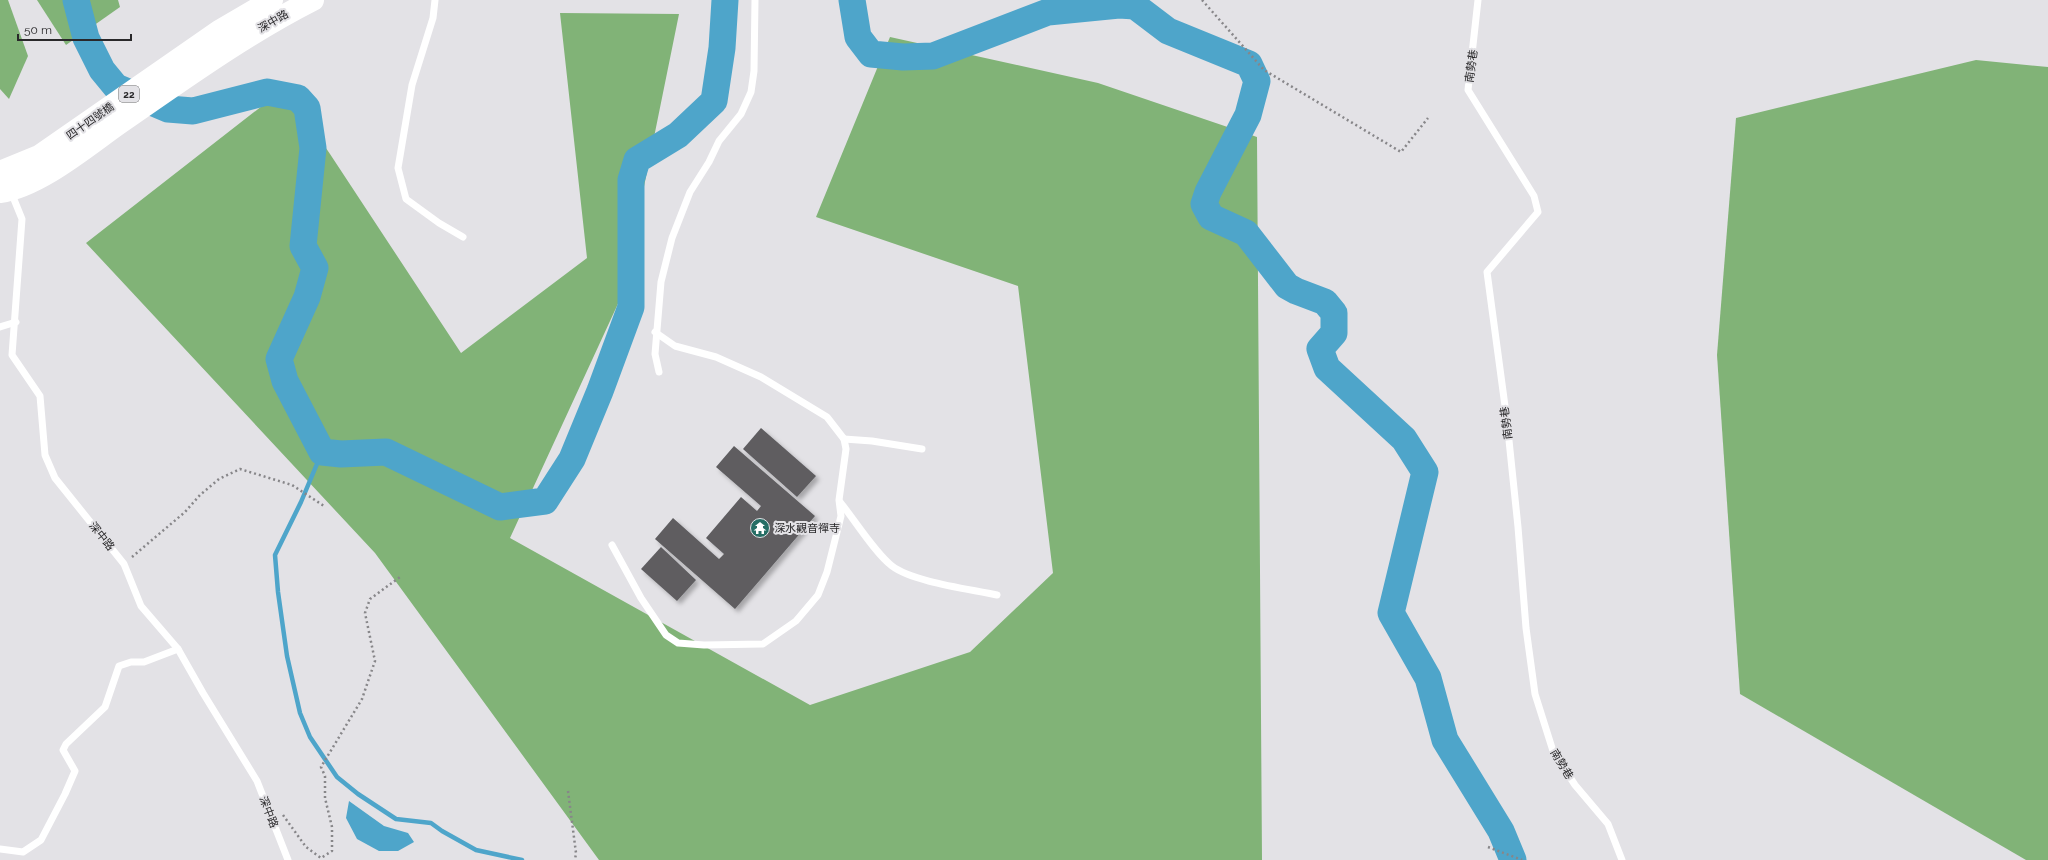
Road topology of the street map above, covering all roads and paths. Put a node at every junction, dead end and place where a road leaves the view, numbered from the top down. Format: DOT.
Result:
graph roads {
  1 [pos="272,0"];
  2 [pos="313,0"];
  3 [pos="434,0"];
  4 [pos="755,0"];
  5 [pos="1202,0"];
  6 [pos="1478,0"];
  7 [pos="227,38"];
  8 [pos="1428,118"];
  9 [pos="4,181"];
  10 [pos="463,237"];
  11 [pos="16,322"];
  12 [pos="0,327"];
  13 [pos="655,332"];
  14 [pos="659,372"];
  15 [pos="844,439"];
  16 [pos="922,449"];
  17 [pos="839,500"];
  18 [pos="324,506"];
  19 [pos="612,545"];
  20 [pos="124,564"];
  21 [pos="400,576"];
  22 [pos="997,595"];
  23 [pos="178,649"];
  24 [pos="568,792"];
  25 [pos="282,813"];
  26 [pos="1488,847"];
  27 [pos="0,850"];
  28 [pos="288,860"];
  29 [pos="575,860"];
  30 [pos="1522,860"];
  31 [pos="1622,860"];
  1 -- 7 [label="main road, 深中路 / 22"];
  2 -- 7 [label="main road, 深中路 / 22"];
  3 -- 10 [label="lane"];
  4 -- 13 [label="lane"];
  5 -- 8 [label="path"];
  6 -- 31 [label="lane, 南勢巷"];
  7 -- 9 [label="main road, 四十四號橋 / 22"];
  7 -- 9 [label="main road, 四十四號橋 / 22"];
  9 -- 11 [label="lane, 深中路"];
  11 -- 12 [label="lane"];
  11 -- 20 [label="lane, 深中路"];
  13 -- 14 [label="lane"];
  13 -- 15 [label="lane"];
  15 -- 16 [label="lane"];
  15 -- 17 [label="lane"];
  17 -- 19 [label="lane"];
  17 -- 22 [label="lane"];
  18 -- 20 [label="path"];
  20 -- 23 [label="lane, 深中路"];
  21 -- 25 [label="path"];
  23 -- 27 [label="lane"];
  23 -- 28 [label="lane, 深中路"];
  24 -- 29 [label="path"];
  26 -- 30 [label="path"];
}
